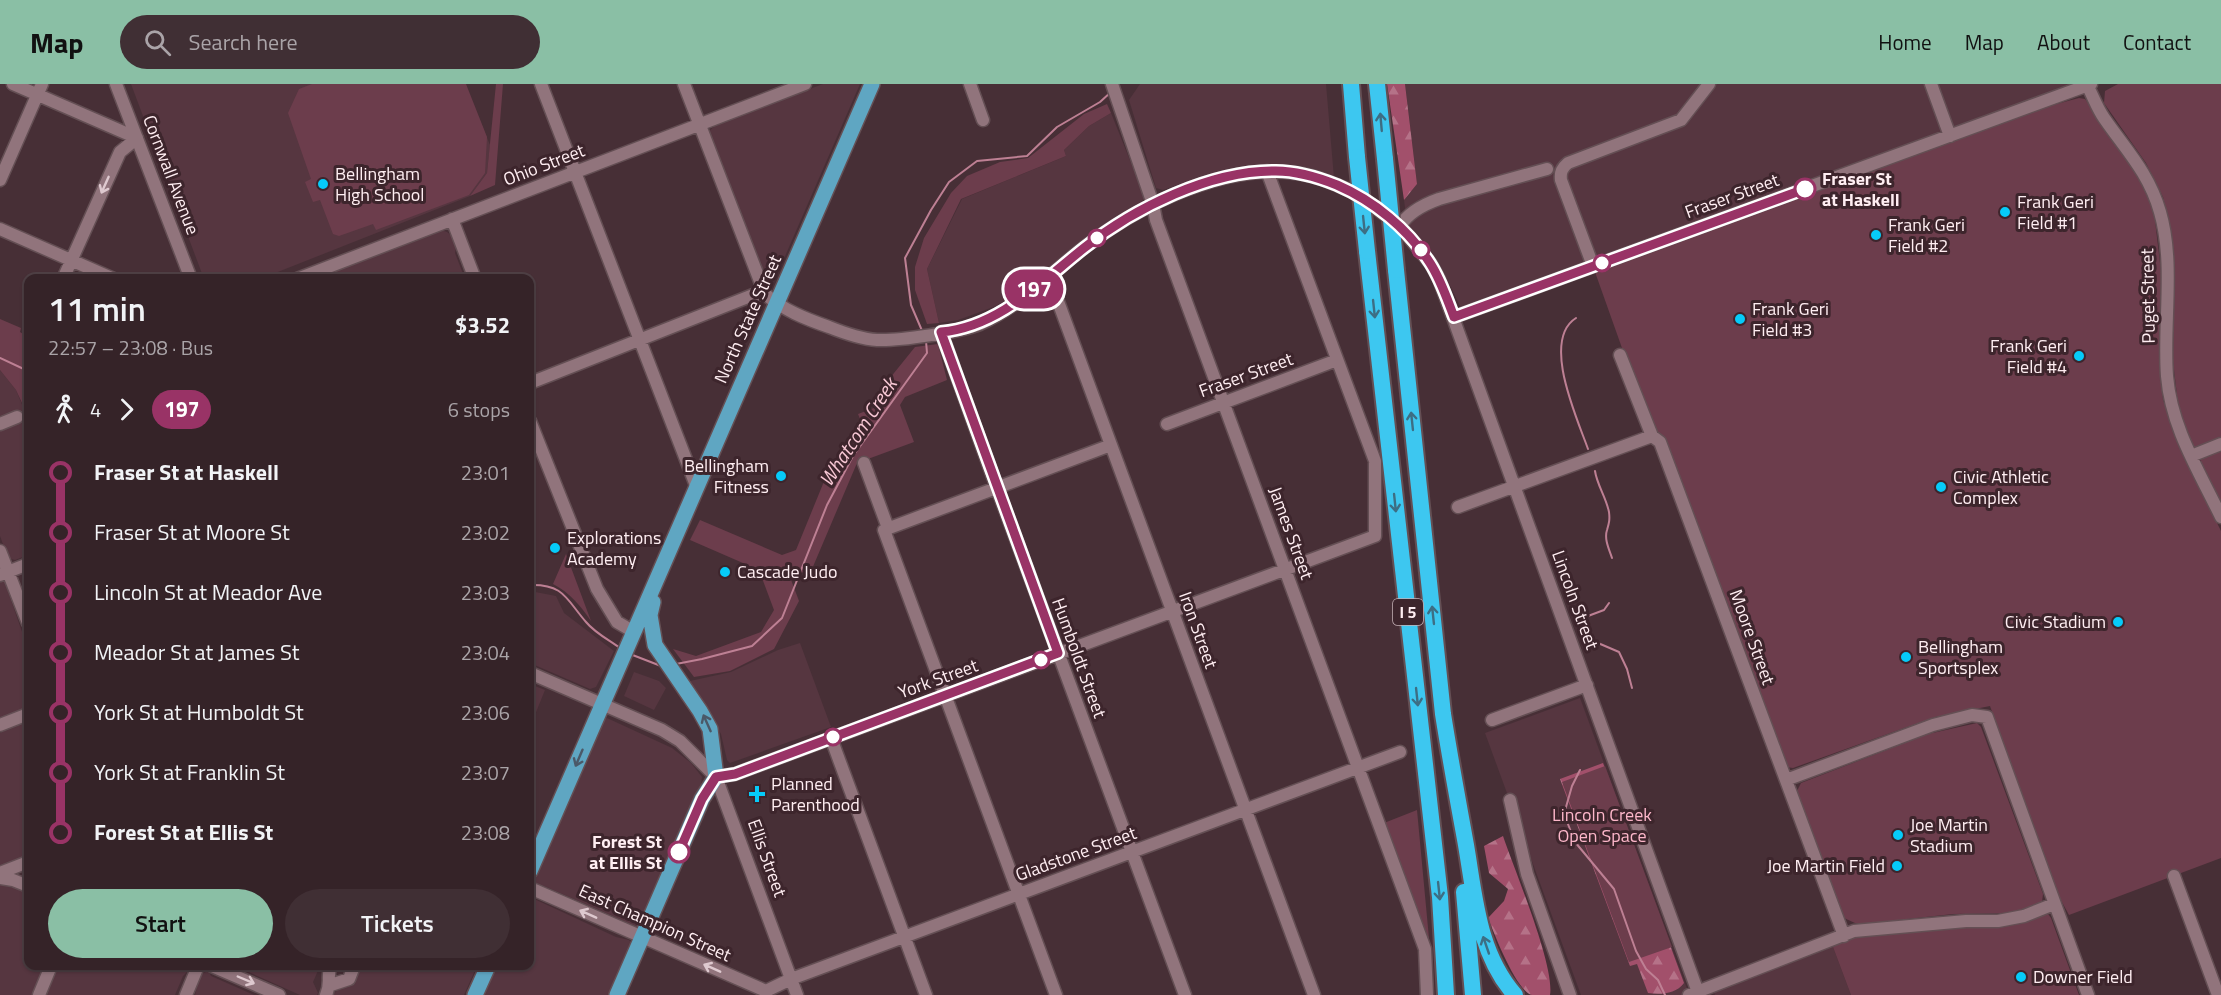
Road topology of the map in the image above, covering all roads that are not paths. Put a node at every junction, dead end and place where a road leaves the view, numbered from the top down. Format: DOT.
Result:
graph roads {
  1 [pos="13,84"];
  2 [pos="116,84"];
  3 [pos="542,84"];
  4 [pos="684,84"];
  5 [pos="805,84"];
  6 [pos="872,84"];
  7 [pos="969,84"];
  8 [pos="1112,84"];
  9 [pos="1351,84"];
  10 [pos="1377,84"];
  11 [pos="1710,84"];
  12 [pos="1931,84"];
  13 [pos="2089,85"];
  14 [pos="39,89"];
  15 [pos="983,120"];
  16 [pos="699,124"];
  17 [pos="1950,136"];
  18 [pos="137,138"];
  19 [pos="1547,169"];
  20 [pos="1267,171"];
  21 [pos="575,172"];
  22 [pos="0,180"];
  23 [pos="1351,191"];
  24 [pos="1153,204"];
  25 [pos="1372,205"];
  26 [pos="1384,214"];
  27 [pos="452,219"];
  28 [pos="0,229"];
  29 [pos="71,260"];
  30 [pos="330,266"];
  31 [pos="1593,266"];
  32 [pos="65,274"];
  33 [pos="103,274"];
  34 [pos="189,274"];
  35 [pos="310,274"];
  36 [pos="332,274"];
  37 [pos="473,274"];
  38 [pos="1049,277"];
  39 [pos="771,299"];
  40 [pos="1454,317"];
  41 [pos="941,332"];
  42 [pos="640,340"];
  43 [pos="1620,355"];
  44 [pos="1337,360"];
  45 [pos="534,381"];
  46 [pos="1224,403"];
  47 [pos="17,417"];
  48 [pos="0,424"];
  49 [pos="1167,424"];
  50 [pos="534,431"];
  51 [pos="1652,436"];
  52 [pos="2221,444"];
  53 [pos="1111,445"];
  54 [pos="2191,456"];
  55 [pos="864,464"];
  56 [pos="1514,486"];
  57 [pos="697,488"];
  58 [pos="997,488"];
  59 [pos="1458,507"];
  60 [pos="2221,517"];
  61 [pos="886,529"];
  62 [pos="0,551"];
  63 [pos="24,566"];
  64 [pos="1285,569"];
  65 [pos="662,570"];
  66 [pos="4,574"];
  67 [pos="1172,611"];
  68 [pos="24,615"];
  69 [pos="633,632"];
  70 [pos="1058,653"];
  71 [pos="534,675"];
  72 [pos="1587,685"];
  73 [pos="945,696"];
  74 [pos="602,705"];
  75 [pos="24,716"];
  76 [pos="1492,720"];
  77 [pos="0,725"];
  78 [pos="831,738"];
  79 [pos="1400,753"];
  80 [pos="1359,768"];
  81 [pos="716,777"];
  82 [pos="1453,777"];
  83 [pos="1786,780"];
  84 [pos="1510,800"];
  85 [pos="1246,810"];
  86 [pos="1132,852"];
  87 [pos="534,862"];
  88 [pos="24,864"];
  89 [pos="0,873"];
  90 [pos="2174,876"];
  91 [pos="0,878"];
  92 [pos="24,884"];
  93 [pos="534,890"];
  94 [pos="1018,894"];
  95 [pos="2054,904"];
  96 [pos="1844,936"];
  97 [pos="642,937"];
  98 [pos="904,937"];
  99 [pos="49,970"];
  100 [pos="196,970"];
  101 [pos="221,970"];
  102 [pos="329,970"];
  103 [pos="352,970"];
  104 [pos="486,970"];
  105 [pos="791,979"];
  106 [pos="328,990"];
  107 [pos="765,993"];
  108 [pos="1695,994"];
  109 [pos="39,995"];
  110 [pos="186,995"];
  111 [pos="279,995"];
  112 [pos="476,995"];
  113 [pos="616,995"];
  114 [pos="797,995"];
  115 [pos="926,995"];
  116 [pos="1056,995"];
  117 [pos="1185,995"];
  118 [pos="1314,995"];
  119 [pos="1427,995"];
  120 [pos="1445,995"];
  121 [pos="1473,995"];
  122 [pos="1515,995"];
  123 [pos="1570,995"];
  124 [pos="2088,995"];
  125 [pos="2218,995"];
  1 -- 14 [label="street"];
  2 -- 18 [label="street, Cornwall Avenue"];
  3 -- 21 [label="street"];
  4 -- 16 [label="street"];
  5 -- 16 [label="street, Ohio Street"];
  6 -- 39 [label="main road, North State Street"];
  7 -- 15 [label="street"];
  8 -- 24 [label="street, James Street"];
  9 -- 120 [label="highway, I 5, one-way, bridge"];
  82 -- 10 [label="highway, I 5, one-way, bridge"];
  11 -- 31 [label="street"];
  12 -- 17 [label="street"];
  13 -- 17 [label="street, Fraser Street"];
  13 -- 54 [label="street, Puget Street"];
  14 -- 18 [label="street"];
  14 -- 22 [label="street"];
  16 -- 21 [label="street, Ohio Street"];
  16 -- 39 [label="street"];
  17 -- 31 [label="street, Fraser Street"];
  18 -- 29 [label="street, one-way"];
  18 -- 34 [label="street, Cornwall Avenue"];
  19 -- 40 [label="street, Lincoln Street"];
  20 -- 23 [label="street"];
  20 -- 24 [label="street"];
  20 -- 44 [label="street"];
  21 -- 27 [label="street, Ohio Street"];
  21 -- 42 [label="street"];
  24 -- 38 [label="street"];
  24 -- 46 [label="street, James Street"];
  25 -- 26 [label="street"];
  27 -- 30 [label="street, Ohio Street"];
  27 -- 37 [label="street"];
  28 -- 29 [label="street"];
  29 -- 32 [label="street"];
  29 -- 33 [label="street"];
  30 -- 35 [label="street, Ohio Street"];
  30 -- 36 [label="street"];
  31 -- 40 [label="street, Fraser Street"];
  38 -- 41 [label="street"];
  38 -- 53 [label="street, Iron Street"];
  39 -- 41 [label="street"];
  39 -- 42 [label="street"];
  39 -- 57 [label="main road, North State Street"];
  40 -- 56 [label="street, Lincoln Street"];
  41 -- 58 [label="street, Humboldt Street"];
  42 -- 45 [label="street"];
  42 -- 57 [label="street"];
  43 -- 51 [label="street, Moore Street"];
  44 -- 46 [label="street, Fraser Street"];
  44 -- 64 [label="street, York Street"];
  46 -- 49 [label="street, Fraser Street"];
  46 -- 64 [label="street, James Street"];
  47 -- 48 [label="street"];
  50 -- 69 [label="street"];
  51 -- 56 [label="street"];
  51 -- 83 [label="street, Moore Street"];
  52 -- 54 [label="street"];
  53 -- 58 [label="street"];
  53 -- 67 [label="street, Iron Street"];
  54 -- 60 [label="street, Puget Street"];
  55 -- 61 [label="street"];
  56 -- 59 [label="street"];
  56 -- 72 [label="street, Lincoln Street"];
  57 -- 65 [label="main road, North State Street"];
  58 -- 61 [label="street"];
  58 -- 70 [label="street, Humboldt Street"];
  61 -- 73 [label="street"];
  62 -- 66 [label="street"];
  63 -- 66 [label="street"];
  64 -- 67 [label="street, York Street"];
  64 -- 80 [label="street, James Street"];
  65 -- 69 [label="main road"];
  81 -- 65 [label="main road, Ellis Street, one-way"];
  66 -- 68 [label="street"];
  67 -- 70 [label="street, York Street"];
  67 -- 85 [label="street, Iron Street"];
  69 -- 74 [label="main road"];
  70 -- 73 [label="street, York Street"];
  70 -- 86 [label="street, Humboldt Street"];
  71 -- 74 [label="street"];
  72 -- 76 [label="street"];
  72 -- 108 [label="street, Lincoln Street"];
  73 -- 78 [label="street, York Street"];
  73 -- 94 [label="street"];
  74 -- 81 [label="street"];
  74 -- 87 [label="main road, one-way"];
  75 -- 77 [label="street"];
  78 -- 81 [label="street, York Street"];
  78 -- 98 [label="street"];
  79 -- 80 [label="street, Gladstone Street"];
  80 -- 85 [label="street, Gladstone Street"];
  80 -- 119 [label="street, James Street"];
  81 -- 97 [label="main road"];
  81 -- 105 [label="street, Ellis Street"];
  82 -- 121 [label="highway, I 5"];
  122 -- 82 [label="highway, one-way"];
  83 -- 95 [label="street"];
  83 -- 96 [label="street, Moore Street"];
  84 -- 123 [label="street"];
  85 -- 86 [label="street, Gladstone Street"];
  85 -- 118 [label="street, Iron Street"];
  86 -- 94 [label="street, Gladstone Street"];
  86 -- 117 [label="street, Humboldt Street"];
  88 -- 89 [label="street"];
  90 -- 125 [label="street"];
  91 -- 92 [label="street"];
  97 -- 93 [label="street, East Champion Street, one-way"];
  94 -- 98 [label="street, Gladstone Street"];
  94 -- 116 [label="street"];
  95 -- 96 [label="street"];
  95 -- 124 [label="street"];
  96 -- 108 [label="street"];
  107 -- 97 [label="street, East Champion Street, one-way"];
  97 -- 113 [label="main road"];
  98 -- 105 [label="street, Gladstone Street"];
  98 -- 115 [label="street"];
  99 -- 109 [label="street"];
  100 -- 110 [label="street"];
  101 -- 111 [label="street, one-way"];
  102 -- 106 [label="street"];
  103 -- 106 [label="street"];
  104 -- 112 [label="main road"];
  105 -- 107 [label="street, Gladstone Street"];
  105 -- 114 [label="street, Ellis Street"];
}
